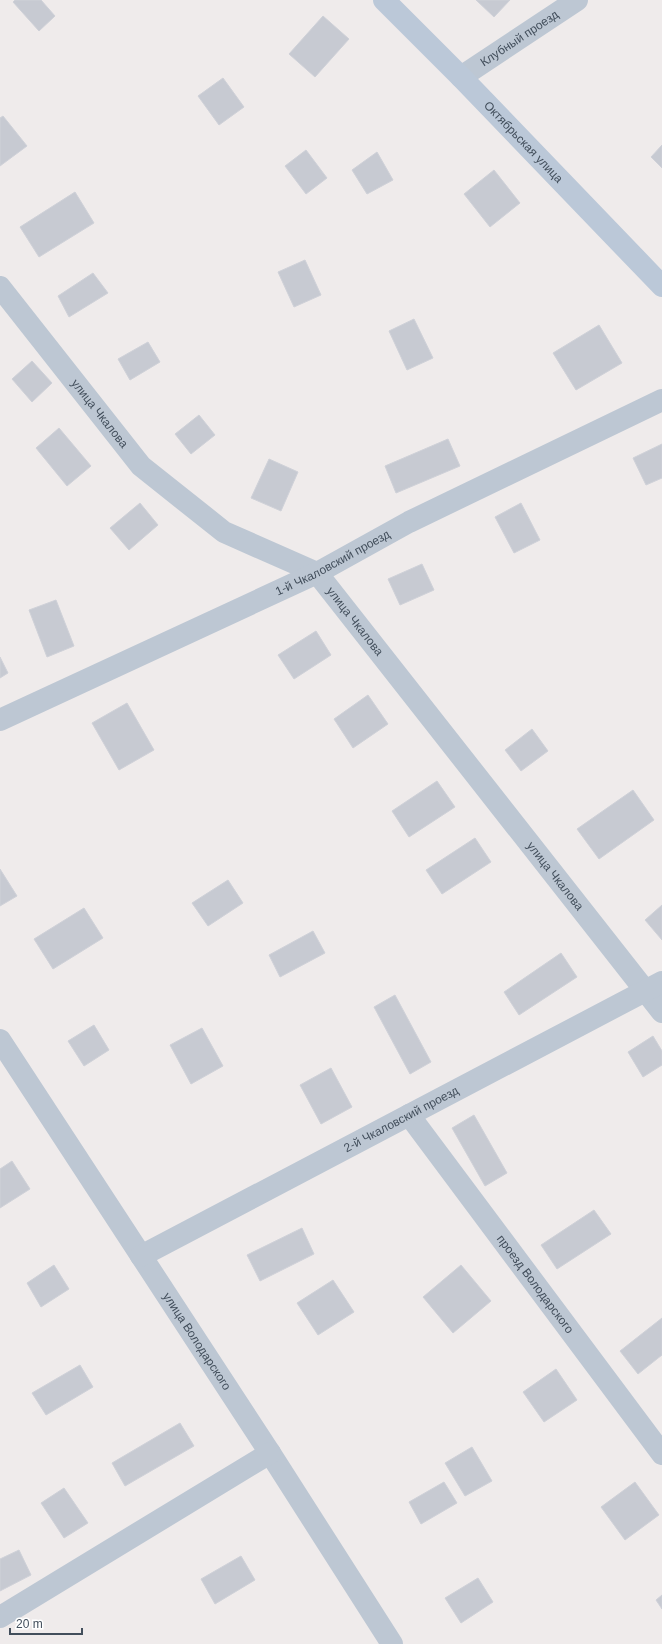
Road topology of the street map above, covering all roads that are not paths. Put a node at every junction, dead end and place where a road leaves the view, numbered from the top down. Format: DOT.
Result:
graph roads {
  1 [pos="384,0"];
  2 [pos="577,0"];
  3 [pos="461,76"];
  4 [pos="0,286"];
  5 [pos="662,286"];
  6 [pos="662,400"];
  7 [pos="317,573"];
  8 [pos="0,720"];
  9 [pos="653,986"];
  10 [pos="662,1012"];
  11 [pos="0,1040"];
  12 [pos="409,1115"];
  13 [pos="141,1256"];
  14 [pos="270,1453"];
  15 [pos="662,1454"];
  16 [pos="0,1617"];
  17 [pos="392,1644"];
  1 -- 3 [label="street, Октябрьская улица"];
  2 -- 3 [label="street, Клубный проезд"];
  3 -- 5 [label="street, Октябрьская улица"];
  4 -- 7 [label="street, улица Чкалова"];
  6 -- 7 [label="street, 1-й Чкаловский проезд"];
  7 -- 8 [label="street, 1-й Чкаловский проезд"];
  7 -- 9 [label="street, улица Чкалова"];
  9 -- 10 [label="street, улица Чкалова"];
  9 -- 12 [label="street, 2-й Чкаловский проезд"];
  11 -- 13 [label="street, улица Володарского"];
  12 -- 13 [label="street, 2-й Чкаловский проезд"];
  12 -- 15 [label="street, проезд Володарского"];
  13 -- 14 [label="street, улица Володарского"];
  14 -- 16 [label="street"];
  14 -- 17 [label="street, улица Володарского"];
}
